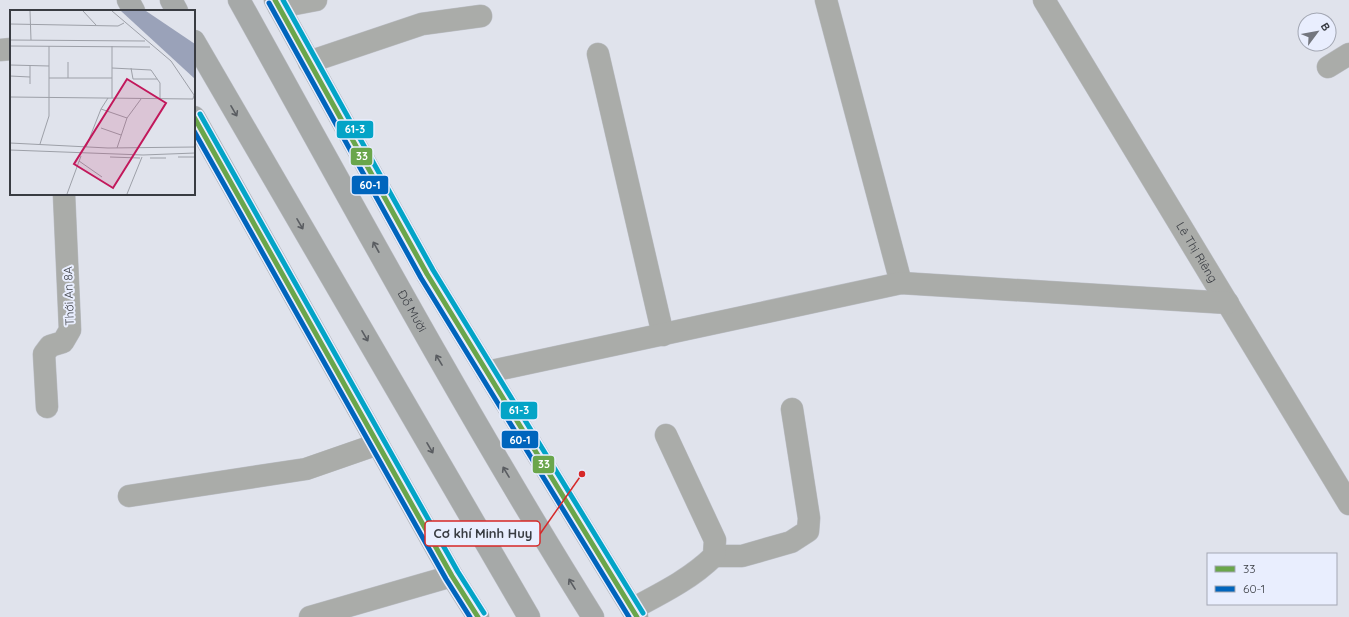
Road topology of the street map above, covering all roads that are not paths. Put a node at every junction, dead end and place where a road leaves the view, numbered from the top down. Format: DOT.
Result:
graph roads {
  1 [pos="128,0"];
  2 [pos="171,0"];
  3 [pos="239,0"];
  4 [pos="316,0"];
  5 [pos="826,0"];
  6 [pos="1044,0"];
  7 [pos="277,4"];
  8 [pos="133,10"];
  9 [pos="176,10"];
  10 [pos="480,16"];
  11 [pos="195,43"];
  12 [pos="10,49"];
  13 [pos="0,50"];
  14 [pos="598,54"];
  15 [pos="1349,54"];
  16 [pos="309,62"];
  17 [pos="195,66"];
  18 [pos="1328,67"];
  19 [pos="219,86"];
  20 [pos="195,119"];
  21 [pos="64,195"];
  22 [pos="901,283"];
  23 [pos="1228,303"];
  24 [pos="664,335"];
  25 [pos="487,372"];
  26 [pos="47,407"];
  27 [pos="792,409"];
  28 [pos="666,435"];
  29 [pos="378,444"];
  30 [pos="129,496"];
  31 [pos="1349,504"];
  32 [pos="714,556"];
  33 [pos="452,576"];
  34 [pos="635,613"];
  35 [pos="310,617"];
  36 [pos="478,617"];
  37 [pos="529,617"];
  38 [pos="593,617"];
  1 -- 8 [label="highway"];
  2 -- 9 [label="highway"];
  38 -- 3 [label="highway, Đỗ Mười, one-way"];
  4 -- 7 [label="street"];
  5 -- 22 [label="street"];
  6 -- 23 [label="street, Lê Thị Riêng"];
  7 -- 16 [label="highway"];
  10 -- 16 [label="street"];
  11 -- 19 [label="highway"];
  12 -- 13 [label="street"];
  14 -- 24 [label="street"];
  15 -- 18 [label="street"];
  16 -- 25 [label="highway"];
  17 -- 19 [label="highway"];
  19 -- 37 [label="highway, one-way"];
  20 -- 29 [label="highway"];
  21 -- 26 [label="street, Thới An 8A"];
  22 -- 23 [label="street"];
  22 -- 24 [label="street"];
  23 -- 31 [label="street, Lê Thị Riêng"];
  24 -- 25 [label="street"];
  25 -- 34 [label="highway"];
  27 -- 32 [label="street"];
  28 -- 32 [label="street"];
  29 -- 30 [label="street"];
  29 -- 33 [label="highway"];
  32 -- 34 [label="street"];
  33 -- 35 [label="street"];
  33 -- 36 [label="highway"];
}
